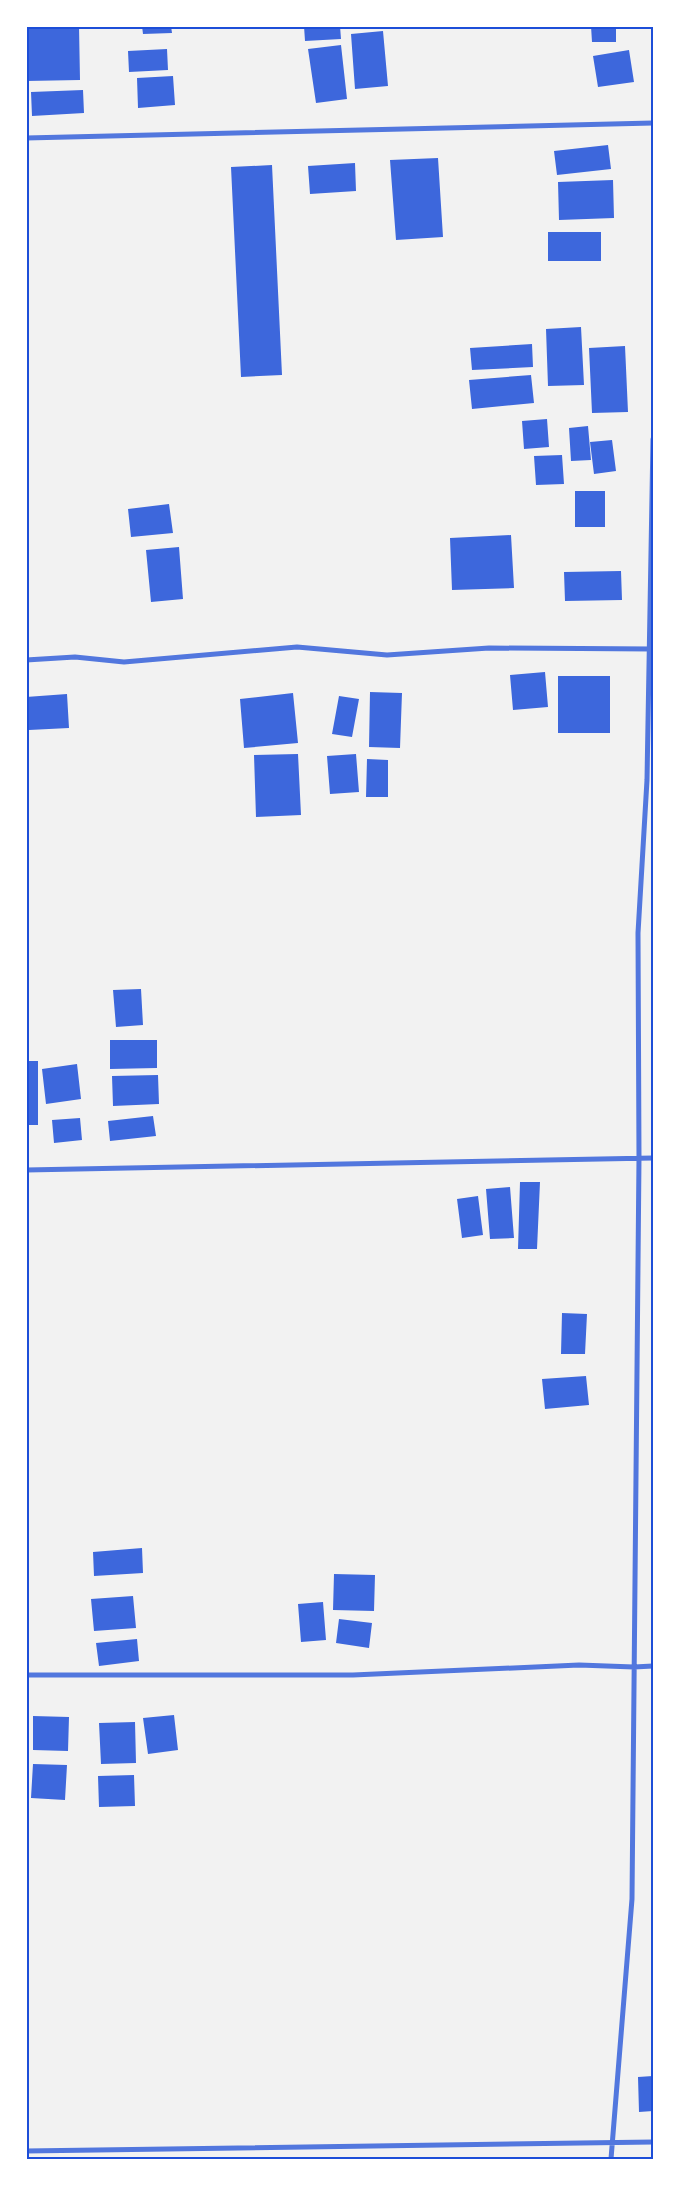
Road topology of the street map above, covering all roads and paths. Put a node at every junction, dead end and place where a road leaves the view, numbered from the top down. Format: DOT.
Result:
graph roads {
  1 [pos="653,123"];
  2 [pos="26,138"];
  3 [pos="653,439"];
  4 [pos="651,649"];
  5 [pos="26,660"];
  6 [pos="639,1158"];
  7 [pos="653,1158"];
  8 [pos="26,1170"];
  9 [pos="653,1666"];
  10 [pos="634,1667"];
  11 [pos="26,1675"];
  12 [pos="611,2142"];
  13 [pos="653,2142"];
  14 [pos="26,2151"];
  15 [pos="611,2159"];
  1 -- 2 [label="street"];
  3 -- 4 [label="street"];
  4 -- 5 [label="street"];
  4 -- 6 [label="street"];
  6 -- 7 [label="street"];
  6 -- 8 [label="street"];
  6 -- 10 [label="street"];
  9 -- 10 [label="street"];
  10 -- 11 [label="street"];
  10 -- 12 [label="street"];
  12 -- 13 [label="street"];
  12 -- 14 [label="street"];
  12 -- 15 [label="street"];
}
